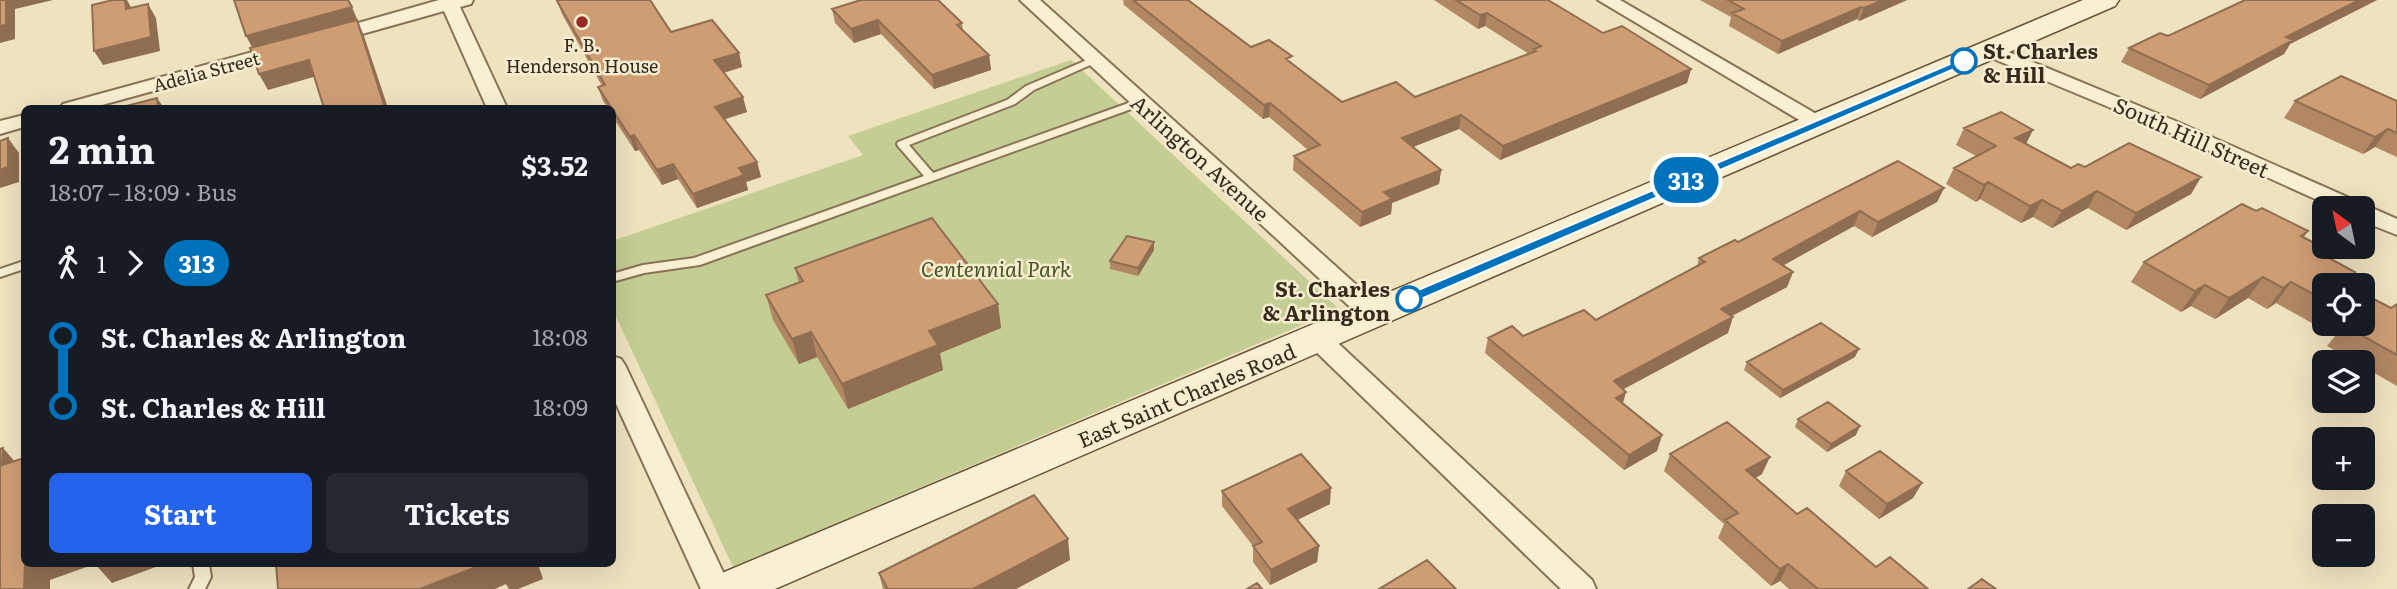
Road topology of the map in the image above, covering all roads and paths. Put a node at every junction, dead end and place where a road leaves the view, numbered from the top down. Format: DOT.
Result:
graph roads {
  1 [pos="1030,0"];
  2 [pos="1607,0"];
  3 [pos="2105,0"];
  4 [pos="454,1"];
  5 [pos="1989,50"];
  6 [pos="1094,60"];
  7 [pos="1141,102"];
  8 [pos="81,105"];
  9 [pos="496,105"];
  10 [pos="21,122"];
  11 [pos="1818,123"];
  12 [pos="0,128"];
  13 [pos="931,177"];
  14 [pos="2327,196"];
  15 [pos="2375,218"];
  16 [pos="2397,228"];
  17 [pos="21,266"];
  18 [pos="0,273"];
  19 [pos="616,277"];
  20 [pos="1373,314"];
  21 [pos="1317,338"];
  22 [pos="616,374"];
  23 [pos="201,567"];
  24 [pos="197,589"];
  25 [pos="716,589"];
  26 [pos="730,589"];
  27 [pos="1581,589"];
  1 -- 6 [label="street, Arlington Avenue"];
  2 -- 11 [label="street"];
  3 -- 5 [label="main road, East Saint Charles Road"];
  4 -- 8 [label="street, Adelia Street"];
  4 -- 9 [label="street"];
  5 -- 11 [label="main road, East Saint Charles Road"];
  5 -- 14 [label="street, South Hill Street"];
  6 -- 7 [label="street, Arlington Avenue"];
  6 -- 13 [label="lane"];
  7 -- 13 [label="lane"];
  7 -- 20 [label="street, Arlington Avenue"];
  10 -- 12 [label="street"];
  11 -- 20 [label="main road, East Saint Charles Road"];
  13 -- 19 [label="lane"];
  15 -- 16 [label="street"];
  17 -- 18 [label="lane"];
  20 -- 21 [label="main road, East Saint Charles Road"];
  21 -- 26 [label="main road, East Saint Charles Road"];
  21 -- 27 [label="street"];
  22 -- 25 [label="street"];
  23 -- 24 [label="lane"];
}
